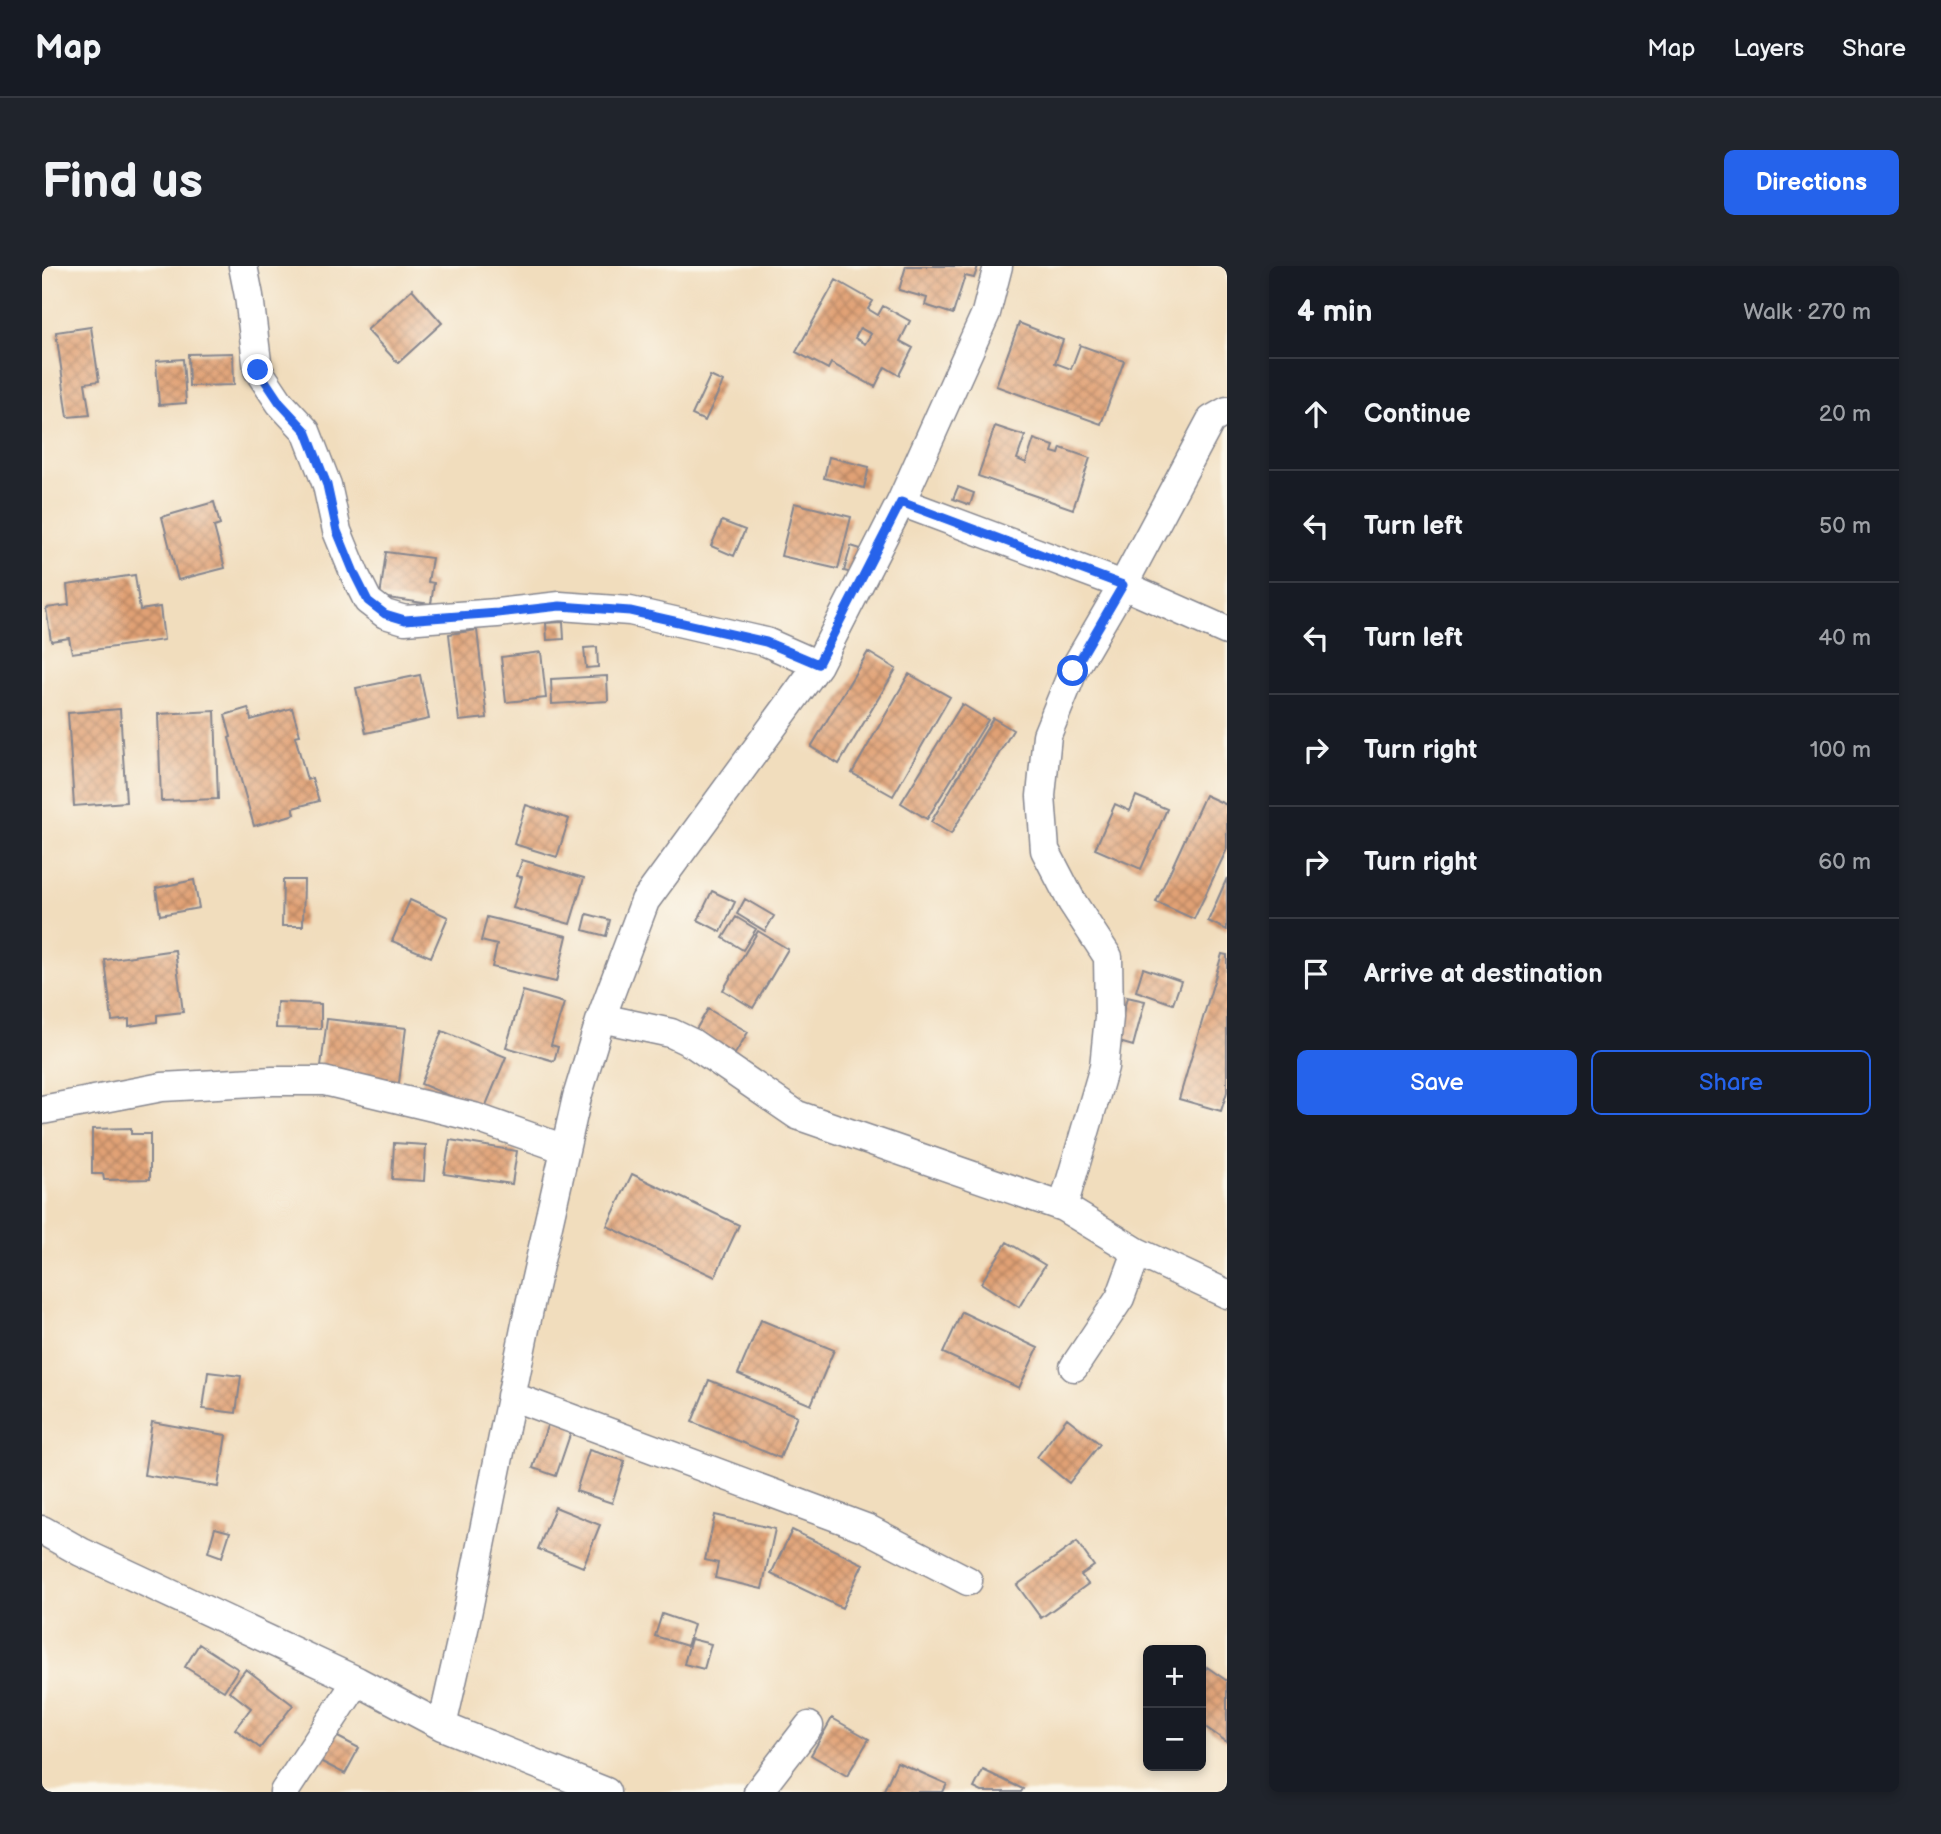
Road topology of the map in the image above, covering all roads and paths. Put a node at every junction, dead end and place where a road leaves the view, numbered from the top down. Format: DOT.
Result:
graph roads {
  1 [pos="243,266"];
  2 [pos="999,266"];
  3 [pos="1227,411"];
  4 [pos="901,502"];
  5 [pos="1123,585"];
  6 [pos="1227,631"];
  7 [pos="818,664"];
  8 [pos="601,1018"];
  9 [pos="42,1110"];
  10 [pos="565,1149"];
  11 [pos="1063,1207"];
  12 [pos="1137,1252"];
  13 [pos="1227,1294"];
  14 [pos="1074,1367"];
  15 [pos="511,1396"];
  16 [pos="47,1541"];
  17 [pos="968,1581"];
  18 [pos="357,1681"];
  19 [pos="442,1726"];
  20 [pos="808,1726"];
  21 [pos="284,1792"];
  22 [pos="606,1792"];
  23 [pos="758,1792"];
  1 -- 7 [label="street"];
  2 -- 4 [label="street"];
  3 -- 5 [label="street"];
  4 -- 5 [label="street"];
  4 -- 7 [label="street"];
  5 -- 6 [label="street"];
  5 -- 11 [label="street"];
  7 -- 8 [label="street"];
  8 -- 10 [label="street"];
  8 -- 11 [label="street"];
  9 -- 10 [label="street"];
  10 -- 15 [label="street"];
  11 -- 12 [label="street"];
  12 -- 13 [label="street"];
  12 -- 14 [label="street"];
  15 -- 17 [label="street"];
  15 -- 19 [label="street"];
  16 -- 18 [label="street"];
  18 -- 19 [label="street"];
  18 -- 21 [label="street"];
  19 -- 22 [label="street"];
  20 -- 23 [label="street"];
}
